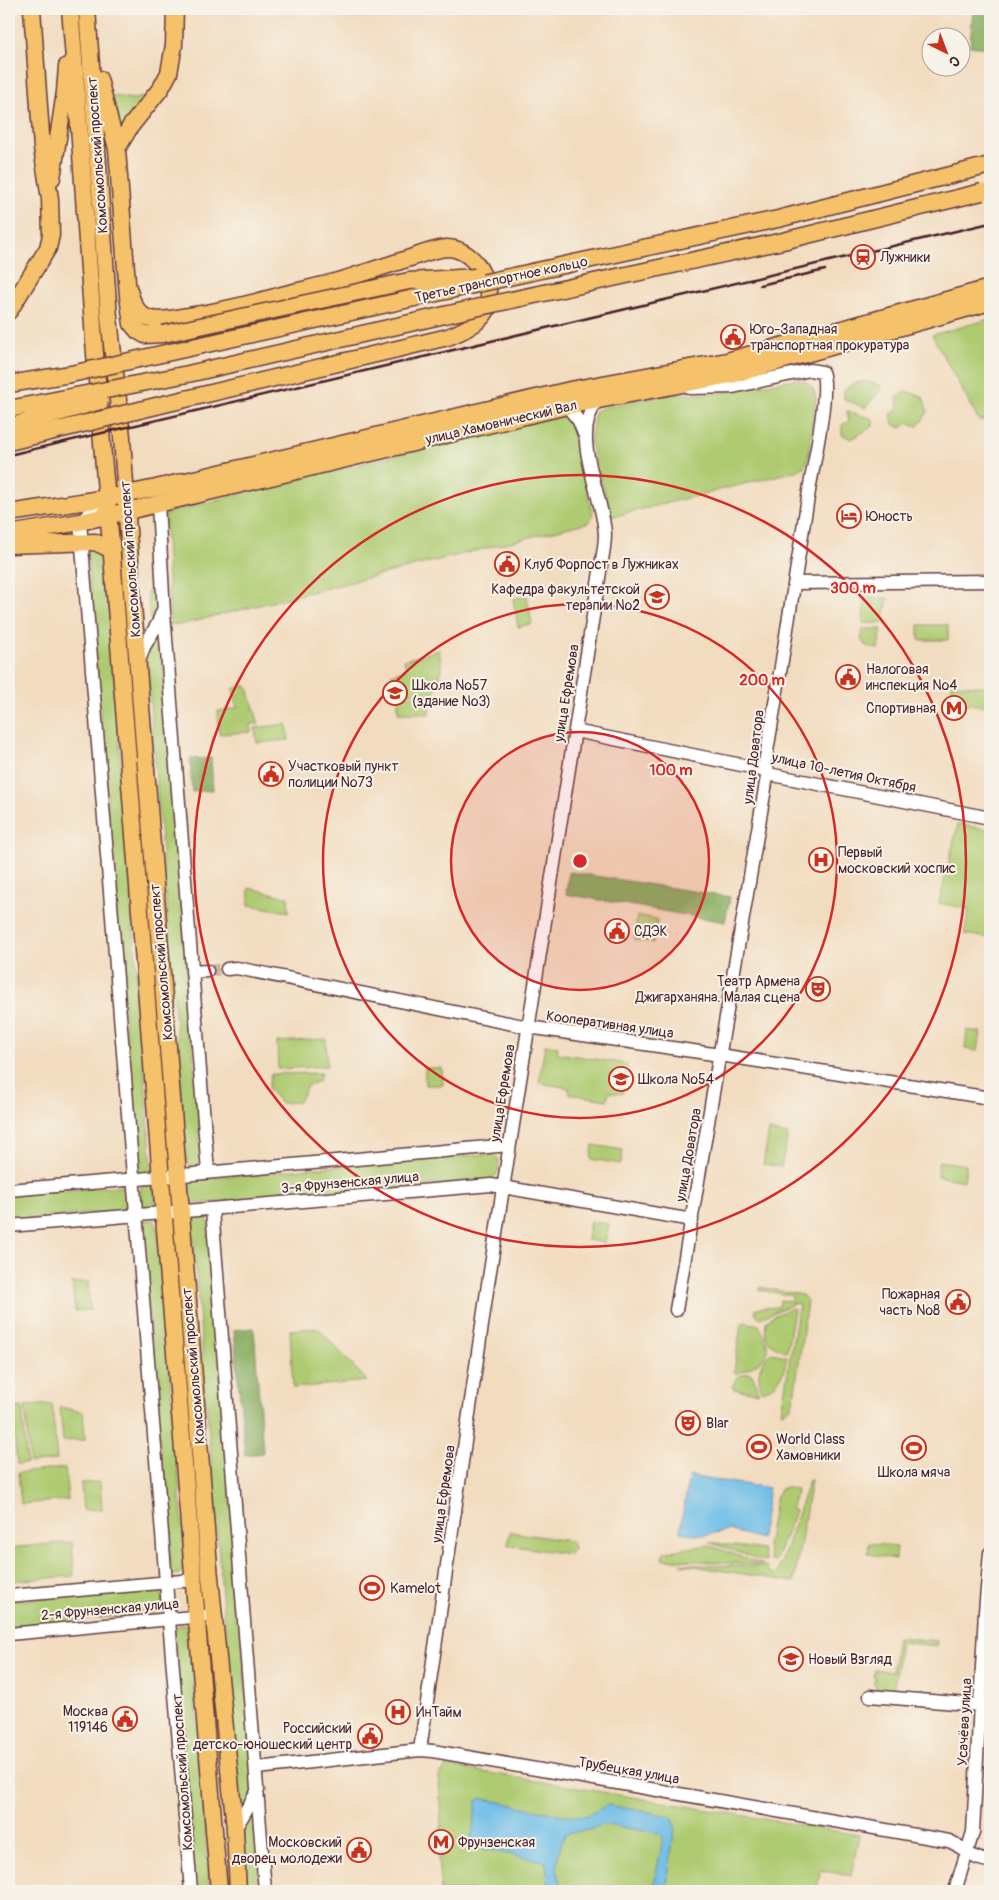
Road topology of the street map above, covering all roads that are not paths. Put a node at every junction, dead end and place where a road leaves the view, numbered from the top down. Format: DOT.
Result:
graph roads {
  1 [pos="32,9"];
  2 [pos="87,9"];
  3 [pos="175,9"];
  4 [pos="70,11"];
  5 [pos="89,40"];
  6 [pos="117,149"];
  7 [pos="990,165"];
  8 [pos="987,191"];
  9 [pos="50,199"];
  10 [pos="532,272"];
  11 [pos="990,288"];
  12 [pos="127,290"];
  13 [pos="990,302"];
  14 [pos="9,311"];
  15 [pos="114,348"];
  16 [pos="729,368"];
  17 [pos="188,374"];
  18 [pos="9,384"];
  19 [pos="657,388"];
  20 [pos="598,400"];
  21 [pos="567,401"];
  22 [pos="9,409"];
  23 [pos="9,427"];
  24 [pos="586,437"];
  25 [pos="9,442"];
  26 [pos="126,494"];
  27 [pos="107,498"];
  28 [pos="158,504"];
  29 [pos="126,511"];
  30 [pos="9,513"];
  31 [pos="108,515"];
  32 [pos="80,522"];
  33 [pos="9,534"];
  34 [pos="82,542"];
  35 [pos="9,545"];
  36 [pos="112,550"];
  37 [pos="990,581"];
  38 [pos="795,583"];
  39 [pos="163,604"];
  40 [pos="138,666"];
  41 [pos="575,731"];
  42 [pos="768,772"];
  43 [pos="990,818"];
  44 [pos="227,969"];
  45 [pos="207,971"];
  46 [pos="192,972"];
  47 [pos="528,1027"];
  48 [pos="720,1055"];
  49 [pos="990,1098"];
  50 [pos="509,1145"];
  51 [pos="208,1172"];
  52 [pos="178,1175"];
  53 [pos="161,1177"];
  54 [pos="134,1179"];
  55 [pos="503,1187"];
  56 [pos="9,1190"];
  57 [pos="212,1209"];
  58 [pos="181,1212"];
  59 [pos="164,1213"];
  60 [pos="136,1215"];
  61 [pos="692,1220"];
  62 [pos="9,1226"];
  63 [pos="676,1310"];
  64 [pos="990,1553"];
  65 [pos="194,1580"];
  66 [pos="166,1582"];
  67 [pos="9,1596"];
  68 [pos="214,1615"];
  69 [pos="197,1617"];
  70 [pos="169,1619"];
  71 [pos="9,1634"];
  72 [pos="870,1696"];
  73 [pos="980,1705"];
  74 [pos="420,1750"];
  75 [pos="257,1768"];
  76 [pos="258,1790"];
  77 [pos="234,1829"];
  78 [pos="967,1854"];
  79 [pos="990,1861"];
  80 [pos="191,1891"];
  81 [pos="219,1891"];
  82 [pos="238,1891"];
  83 [pos="266,1891"];
  84 [pos="955,1891"];
  1 -- 9 [label="main road"];
  2 -- 5 [label="main road"];
  3 -- 6 [label="main road"];
  4 -- 9 [label="main road"];
  4 -- 27 [label="main road, Комсомольский проспект"];
  5 -- 6 [label="main road"];
  5 -- 15 [label="main road, Комсомольский проспект"];
  6 -- 12 [label="main road"];
  7 -- 10 [label="main road, Третье транспортное кольцо"];
  8 -- 17 [label="main road, Третье транспортное кольцо, bridge"];
  9 -- 14 [label="main road"];
  10 -- 12 [label="main road, bridge"];
  10 -- 18 [label="main road, Третье транспортное кольцо, bridge"];
  11 -- 16 [label="main road, улица Хамовнический Вал"];
  12 -- 15 [label="main road"];
  12 -- 25 [label="main road, bridge"];
  13 -- 16 [label="main road, улица Хамовнический Вал"];
  15 -- 26 [label="main road, Комсомольский проспект"];
  16 -- 19 [label="main road, улица Хамовнический Вал"];
  16 -- 21 [label="main road, улица Хамовнический Вал"];
  17 -- 22 [label="main road, Третье транспортное кольцо, bridge"];
  17 -- 23 [label="main road, bridge"];
  19 -- 20 [label="main road, улица Хамовнический Вал"];
  19 -- 38 [label="street, улица Доватора"];
  20 -- 21 [label="main road, улица Хамовнический Вал"];
  20 -- 24 [label="street, улица Ефремова"];
  21 -- 24 [label="street, улица Ефремова"];
  21 -- 26 [label="main road, улица Хамовнический Вал"];
  21 -- 28 [label="main road, улица Хамовнический Вал"];
  24 -- 41 [label="street, улица Ефремова"];
  26 -- 27 [label="main road, улица Хамовнический Вал"];
  26 -- 29 [label="main road, Комсомольский проспект"];
  27 -- 30 [label="main road, улица Хамовнический Вал"];
  27 -- 31 [label="main road, Комсомольский проспект"];
  27 -- 32 [label="street, Комсомольский проспект"];
  28 -- 29 [label="main road, улица Хамовнический Вал"];
  28 -- 39 [label="street"];
  29 -- 31 [label="main road, улица Хамовнический Вал"];
  29 -- 40 [label="main road, Комсомольский проспект"];
  31 -- 32 [label="main road, улица Хамовнический Вал"];
  31 -- 36 [label="main road, Комсомольский проспект"];
  32 -- 33 [label="main road, улица Хамовнический Вал"];
  32 -- 34 [label="street, Комсомольский проспект"];
  34 -- 35 [label="main road"];
  34 -- 36 [label="main road"];
  34 -- 54 [label="street, Комсомольский проспект"];
  36 -- 53 [label="main road, Комсомольский проспект"];
  37 -- 38 [label="street"];
  38 -- 42 [label="street, улица Доватора"];
  39 -- 40 [label="street"];
  39 -- 46 [label="street"];
  40 -- 52 [label="main road, Комсомольский проспект"];
  41 -- 42 [label="street, улица 10-летия Октября"];
  41 -- 47 [label="street, улица Ефремова"];
  42 -- 43 [label="street, улица 10-летия Октября"];
  42 -- 48 [label="street, улица Доватора"];
  44 -- 47 [label="street, Кооперативная улица"];
  45 -- 46 [label="street"];
  46 -- 51 [label="street"];
  47 -- 48 [label="street, Кооперативная улица"];
  47 -- 50 [label="street, улица Ефремова"];
  48 -- 49 [label="street, Кооперативная улица"];
  48 -- 61 [label="street, улица Доватора"];
  50 -- 51 [label="street, 3-я Фрунзенская улица"];
  50 -- 55 [label="street, улица Ефремова"];
  51 -- 52 [label="street, 3-я Фрунзенская улица"];
  52 -- 53 [label="street, 3-я Фрунзенская улица"];
  52 -- 58 [label="main road, Комсомольский проспект"];
  53 -- 54 [label="street, 3-я Фрунзенская улица"];
  53 -- 59 [label="main road, Комсомольский проспект"];
  54 -- 56 [label="street, 3-я Фрунзенская улица"];
  54 -- 60 [label="street, Комсомольский проспект"];
  55 -- 57 [label="street, 3-я Фрунзенская улица"];
  55 -- 61 [label="street, 3-я Фрунзенская улица"];
  55 -- 74 [label="street, улица Ефремова"];
  57 -- 58 [label="street, 3-я Фрунзенская улица"];
  57 -- 75 [label="street"];
  58 -- 59 [label="street, 3-я Фрунзенская улица"];
  58 -- 68 [label="main road, Комсомольский проспект"];
  59 -- 60 [label="street, 3-я Фрунзенская улица"];
  59 -- 65 [label="main road, Комсомольский проспект"];
  60 -- 62 [label="street, 3-я Фрунзенская улица"];
  60 -- 66 [label="street, Комсомольский проспект"];
  61 -- 63 [label="street, улица Доватора"];
  64 -- 73 [label="street, Усачёва улица"];
  65 -- 66 [label="street, 2-я Фрунзенская улица"];
  65 -- 69 [label="main road, Комсомольский проспект"];
  66 -- 67 [label="street, 2-я Фрунзенская улица"];
  66 -- 70 [label="street, Комсомольский проспект"];
  68 -- 69 [label="street, 2-я Фрунзенская улица"];
  68 -- 77 [label="main road, Комсомольский проспект"];
  69 -- 70 [label="street, 2-я Фрунзенская улица"];
  69 -- 81 [label="main road, Комсомольский проспект"];
  70 -- 71 [label="street, 2-я Фрунзенская улица"];
  70 -- 80 [label="street, Комсомольский проспект"];
  72 -- 73 [label="street"];
  73 -- 78 [label="street, Усачёва улица"];
  74 -- 75 [label="street, Трубецкая улица"];
  74 -- 78 [label="street, Трубецкая улица"];
  75 -- 76 [label="street"];
  76 -- 77 [label="street"];
  76 -- 83 [label="street"];
  77 -- 82 [label="main road, Комсомольский проспект"];
  78 -- 79 [label="street, Трубецкая улица"];
  78 -- 84 [label="street, Усачёва улица"];
}
